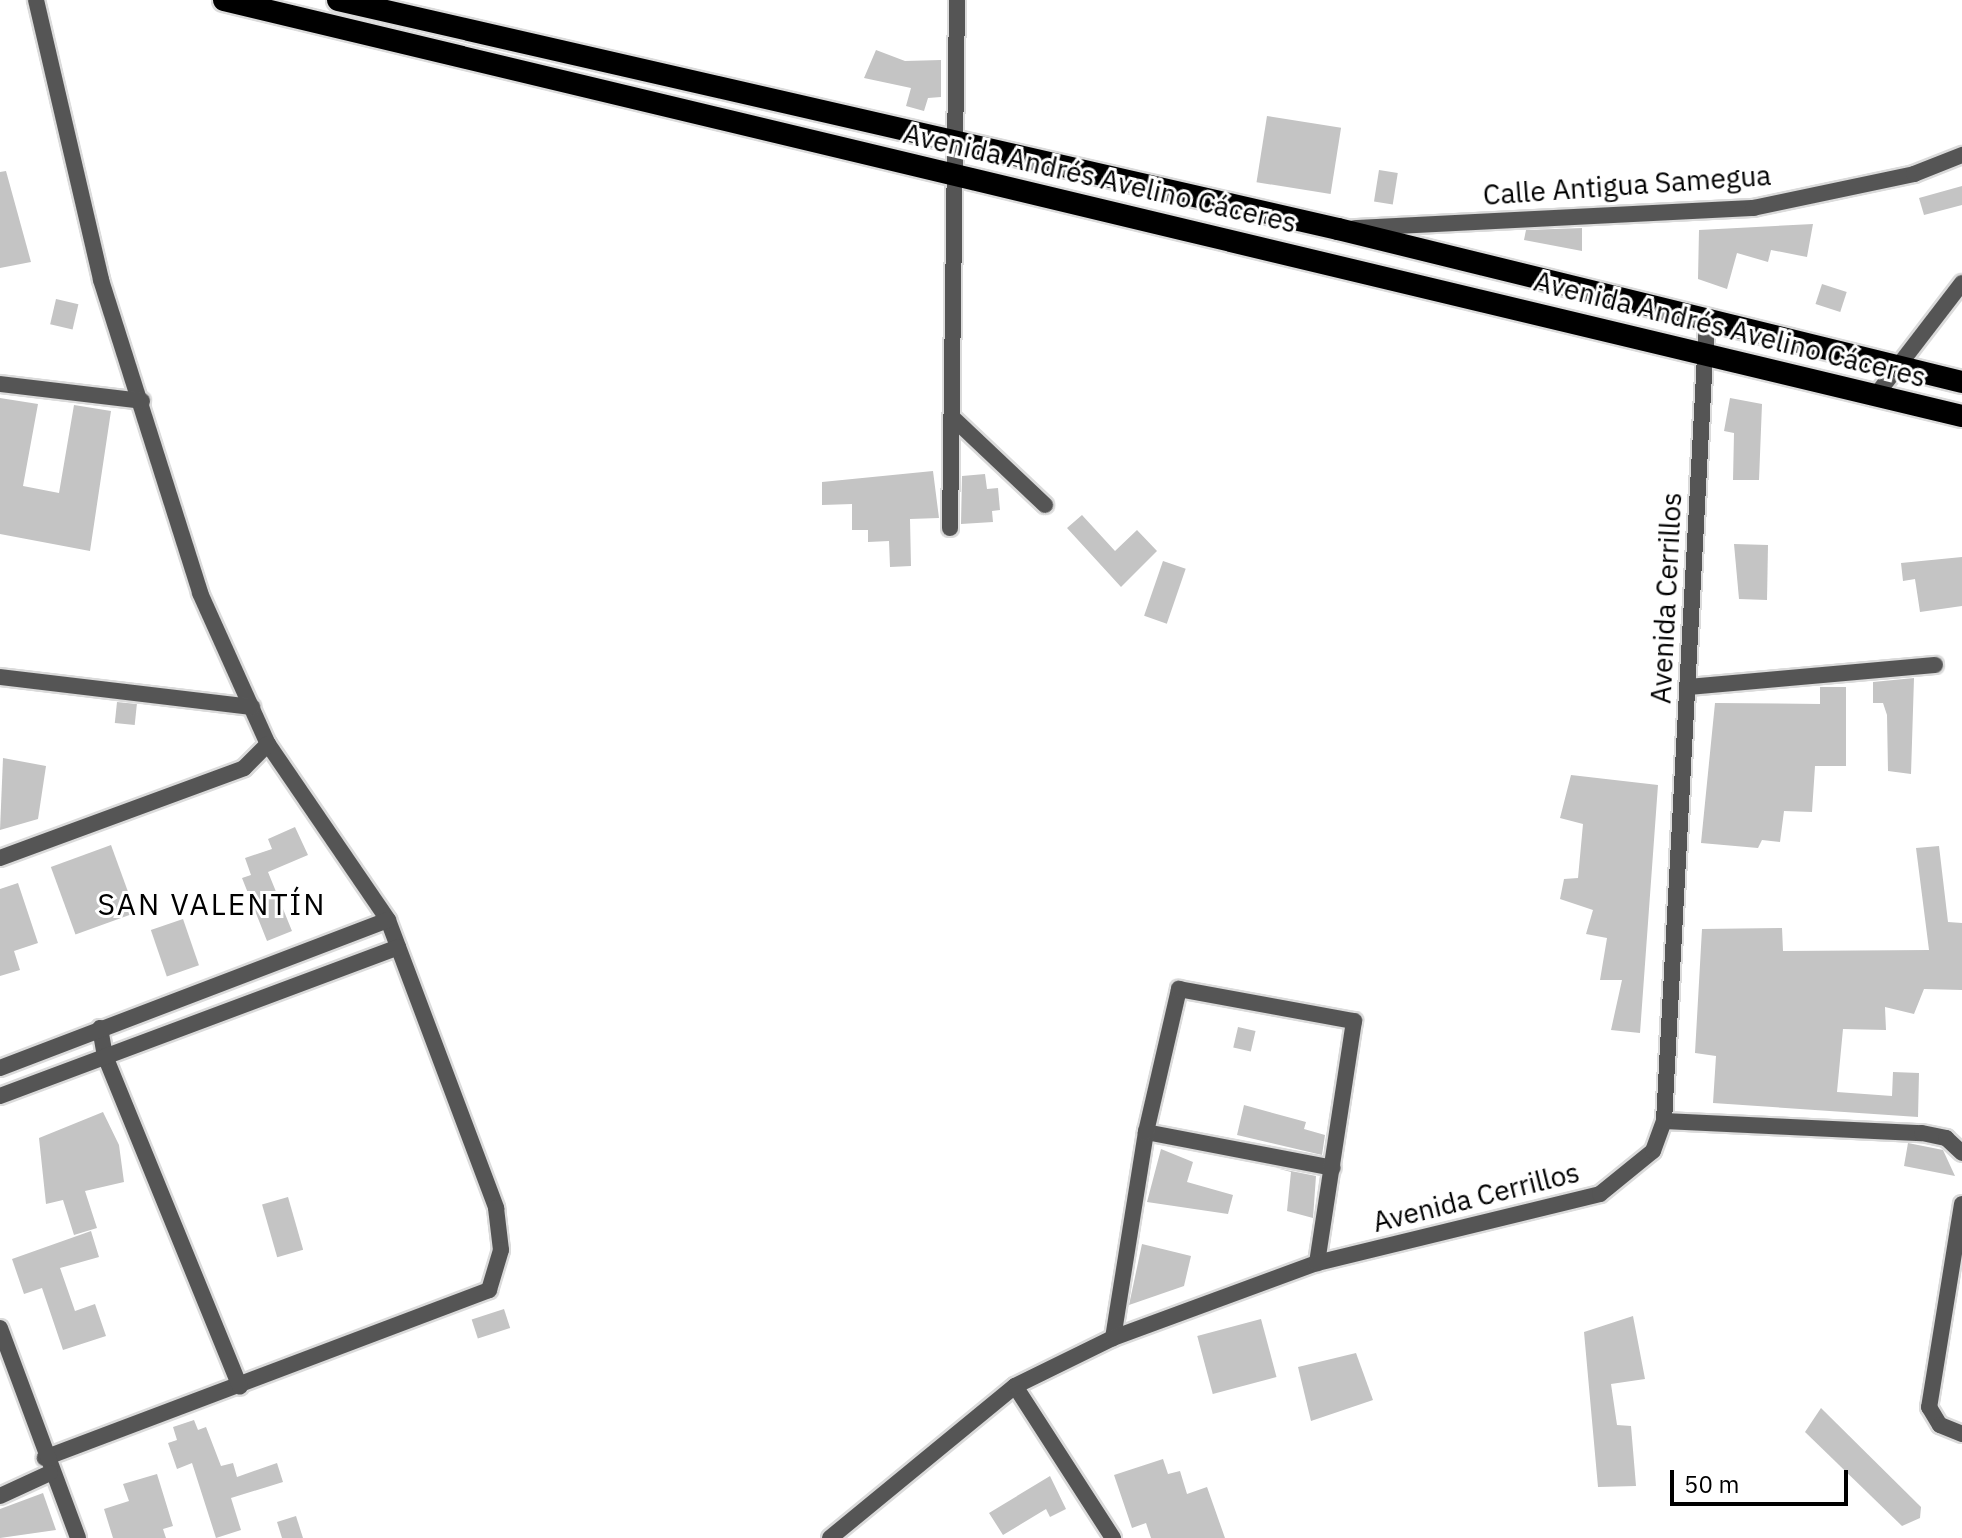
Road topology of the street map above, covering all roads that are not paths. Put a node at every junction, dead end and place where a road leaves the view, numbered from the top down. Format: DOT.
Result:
graph roads {
  1 [pos="36,0"];
  2 [pos="224,0"];
  3 [pos="338,0"];
  4 [pos="957,0"];
  5 [pos="952,141"];
  6 [pos="1962,155"];
  7 [pos="958,175"];
  8 [pos="1338,229"];
  9 [pos="1962,283"];
  10 [pos="1707,320"];
  11 [pos="1703,353"];
  12 [pos="1898,367"];
  13 [pos="1962,382"];
  14 [pos="0,384"];
  15 [pos="1876,395"];
  16 [pos="142,401"];
  17 [pos="1962,416"];
  18 [pos="952,417"];
  19 [pos="1045,505"];
  20 [pos="950,528"];
  21 [pos="1935,665"];
  22 [pos="1,681"];
  23 [pos="1688,687"];
  24 [pos="252,707"];
  25 [pos="268,744"];
  26 [pos="0,858"];
  27 [pos="388,920"];
  28 [pos="398,947"];
  29 [pos="100,1028"];
  30 [pos="105,1056"];
  31 [pos="0,1068"];
  32 [pos="0,1096"];
  33 [pos="1664,1121"];
  34 [pos="1146,1132"];
  35 [pos="1962,1153"];
  36 [pos="1333,1168"];
  37 [pos="1962,1204"];
  38 [pos="1317,1263"];
  39 [pos="0,1328"];
  40 [pos="1113,1338"];
  41 [pos="1015,1386"];
  42 [pos="240,1387"];
  43 [pos="1962,1434"];
  44 [pos="48,1465"];
  45 [pos="0,1496"];
  46 [pos="78,1538"];
  47 [pos="830,1538"];
  48 [pos="1113,1538"];
  1 -- 16 [label="street"];
  2 -- 7 [label="highway, Avenida Andrés Avelino Cáceres"];
  3 -- 5 [label="highway, Avenida Andrés Avelino Cáceres"];
  4 -- 5 [label="street"];
  5 -- 7 [label="street"];
  5 -- 8 [label="highway, Avenida Andrés Avelino Cáceres"];
  6 -- 8 [label="street, Calle Antigua Samegua"];
  7 -- 11 [label="highway, Avenida Andrés Avelino Cáceres"];
  7 -- 18 [label="street"];
  8 -- 10 [label="highway, Avenida Andrés Avelino Cáceres"];
  9 -- 12 [label="street"];
  10 -- 11 [label="street, Avenida Cerrillos"];
  10 -- 12 [label="highway, Avenida Andrés Avelino Cáceres"];
  11 -- 15 [label="highway, Avenida Andrés Avelino Cáceres"];
  11 -- 23 [label="street, Avenida Cerrillos"];
  12 -- 13 [label="highway, Avenida Andrés Avelino Cáceres"];
  12 -- 15 [label="street"];
  14 -- 16 [label="street"];
  15 -- 17 [label="highway, Avenida Andrés Avelino Cáceres"];
  16 -- 24 [label="street"];
  18 -- 19 [label="street"];
  18 -- 20 [label="street"];
  21 -- 23 [label="street"];
  22 -- 24 [label="street"];
  23 -- 33 [label="street, Avenida Cerrillos"];
  24 -- 25 [label="street"];
  25 -- 26 [label="street"];
  25 -- 27 [label="street"];
  27 -- 28 [label="street"];
  27 -- 29 [label="street"];
  28 -- 30 [label="street"];
  28 -- 42 [label="street"];
  29 -- 30 [label="street"];
  29 -- 31 [label="street"];
  30 -- 32 [label="street"];
  30 -- 42 [label="street"];
  33 -- 35 [label="street"];
  33 -- 38 [label="street, Avenida Cerrillos"];
  34 -- 36 [label="street"];
  34 -- 36 [label="street"];
  34 -- 40 [label="street"];
  36 -- 38 [label="street"];
  37 -- 43 [label="street"];
  38 -- 40 [label="street, Avenida Cerrillos"];
  39 -- 44 [label="street"];
  40 -- 41 [label="street, Avenida Cerrillos"];
  41 -- 47 [label="street, Avenida Cerrillos"];
  41 -- 48 [label="street"];
  42 -- 44 [label="street"];
  44 -- 45 [label="street"];
  44 -- 46 [label="street"];
}
